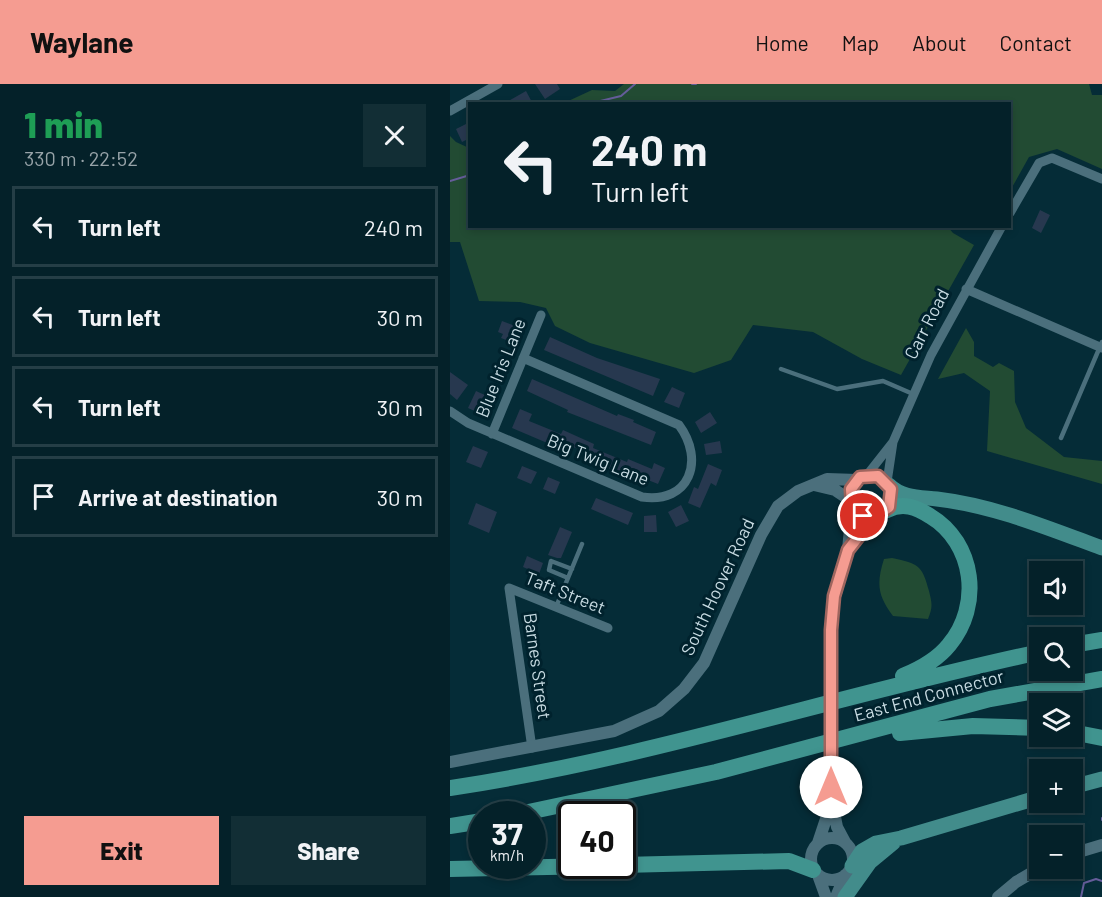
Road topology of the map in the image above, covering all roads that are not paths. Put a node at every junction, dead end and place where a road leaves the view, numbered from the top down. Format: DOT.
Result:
graph roads {
  1 [pos="498,84"];
  2 [pos="450,111"];
  3 [pos="1102,179"];
  4 [pos="1011,211"];
  5 [pos="1001,228"];
  6 [pos="966,289"];
  7 [pos="541,315"];
  8 [pos="1101,345"];
  9 [pos="523,358"];
  10 [pos="781,369"];
  11 [pos="913,393"];
  12 [pos="450,411"];
  13 [pos="492,434"];
  14 [pos="1061,438"];
  15 [pos="893,442"];
  16 [pos="862,477"];
  17 [pos="888,484"];
  18 [pos="814,485"];
  19 [pos="851,503"];
  20 [pos="880,513"];
  21 [pos="582,544"];
  22 [pos="1102,548"];
  23 [pos="848,550"];
  24 [pos="572,569"];
  25 [pos="568,578"];
  26 [pos="509,588"];
  27 [pos="556,607"];
  28 [pos="608,628"];
  29 [pos="1102,640"];
  30 [pos="1083,643"];
  31 [pos="1029,654"];
  32 [pos="1102,678"];
  33 [pos="870,690"];
  34 [pos="1029,728"];
  35 [pos="1083,734"];
  36 [pos="1102,738"];
  37 [pos="837,741"];
  38 [pos="532,747"];
  39 [pos="450,762"];
  40 [pos="1102,779"];
  41 [pos="1083,784"];
  42 [pos="450,789"];
  43 [pos="1029,799"];
  44 [pos="832,801"];
  45 [pos="546,809"];
  46 [pos="468,823"];
  47 [pos="450,826"];
  48 [pos="901,838"];
  49 [pos="818,843"];
  50 [pos="846,843"];
  51 [pos="1102,845"];
  52 [pos="1083,851"];
  53 [pos="636,865"];
  54 [pos="558,867"];
  55 [pos="450,869"];
  56 [pos="848,871"];
  57 [pos="816,872"];
  58 [pos="1029,874"];
  59 [pos="826,897"];
  60 [pos="836,897"];
  61 [pos="845,897"];
  62 [pos="998,897"];
  1 -- 2 [label="street"];
  3 -- 4 [label="street"];
  5 -- 6 [label="street, Carr Road"];
  6 -- 8 [label="street"];
  6 -- 11 [label="street, Carr Road"];
  7 -- 9 [label="street, Blue Iris Lane"];
  8 -- 14 [label="lane"];
  9 -- 13 [label="street, Blue Iris Lane"];
  9 -- 13 [label="street, Big Twig Lane"];
  10 -- 11 [label="lane"];
  11 -- 15 [label="street, Carr Road"];
  12 -- 13 [label="street, Big Twig Lane"];
  15 -- 16 [label="street, Carr Road"];
  15 -- 17 [label="street, Carr Road"];
  16 -- 17 [label="street"];
  16 -- 18 [label="street, South Hoover Road"];
  16 -- 19 [label="street"];
  17 -- 20 [label="street"];
  17 -- 22 [label="highway"];
  18 -- 19 [label="street"];
  18 -- 38 [label="street, South Hoover Road"];
  19 -- 20 [label="street"];
  19 -- 23 [label="street"];
  20 -- 23 [label="street"];
  20 -- 33 [label="highway"];
  21 -- 24 [label="lane"];
  23 -- 44 [label="street"];
  24 -- 25 [label="lane"];
  24 -- 25 [label="lane"];
  25 -- 27 [label="lane"];
  26 -- 27 [label="street, Taft Street"];
  26 -- 38 [label="street, Barnes Street"];
  27 -- 28 [label="street, Taft Street"];
  29 -- 30 [label="highway"];
  31 -- 33 [label="highway"];
  32 -- 37 [label="highway, East End Connector"];
  33 -- 42 [label="highway"];
  34 -- 37 [label="highway"];
  35 -- 36 [label="highway"];
  37 -- 45 [label="highway"];
  38 -- 39 [label="street, South Hoover Road"];
  40 -- 41 [label="highway"];
  43 -- 48 [label="highway"];
  44 -- 49 [label="street"];
  44 -- 50 [label="street"];
  46 -- 47 [label="highway"];
  48 -- 56 [label="highway"];
  48 -- 61 [label="highway"];
  49 -- 50 [label="street"];
  49 -- 57 [label="street"];
  50 -- 56 [label="street"];
  51 -- 52 [label="street"];
  53 -- 57 [label="highway"];
  54 -- 55 [label="highway"];
  56 -- 57 [label="street"];
  56 -- 60 [label="street"];
  57 -- 59 [label="street"];
  58 -- 62 [label="street"];
}
